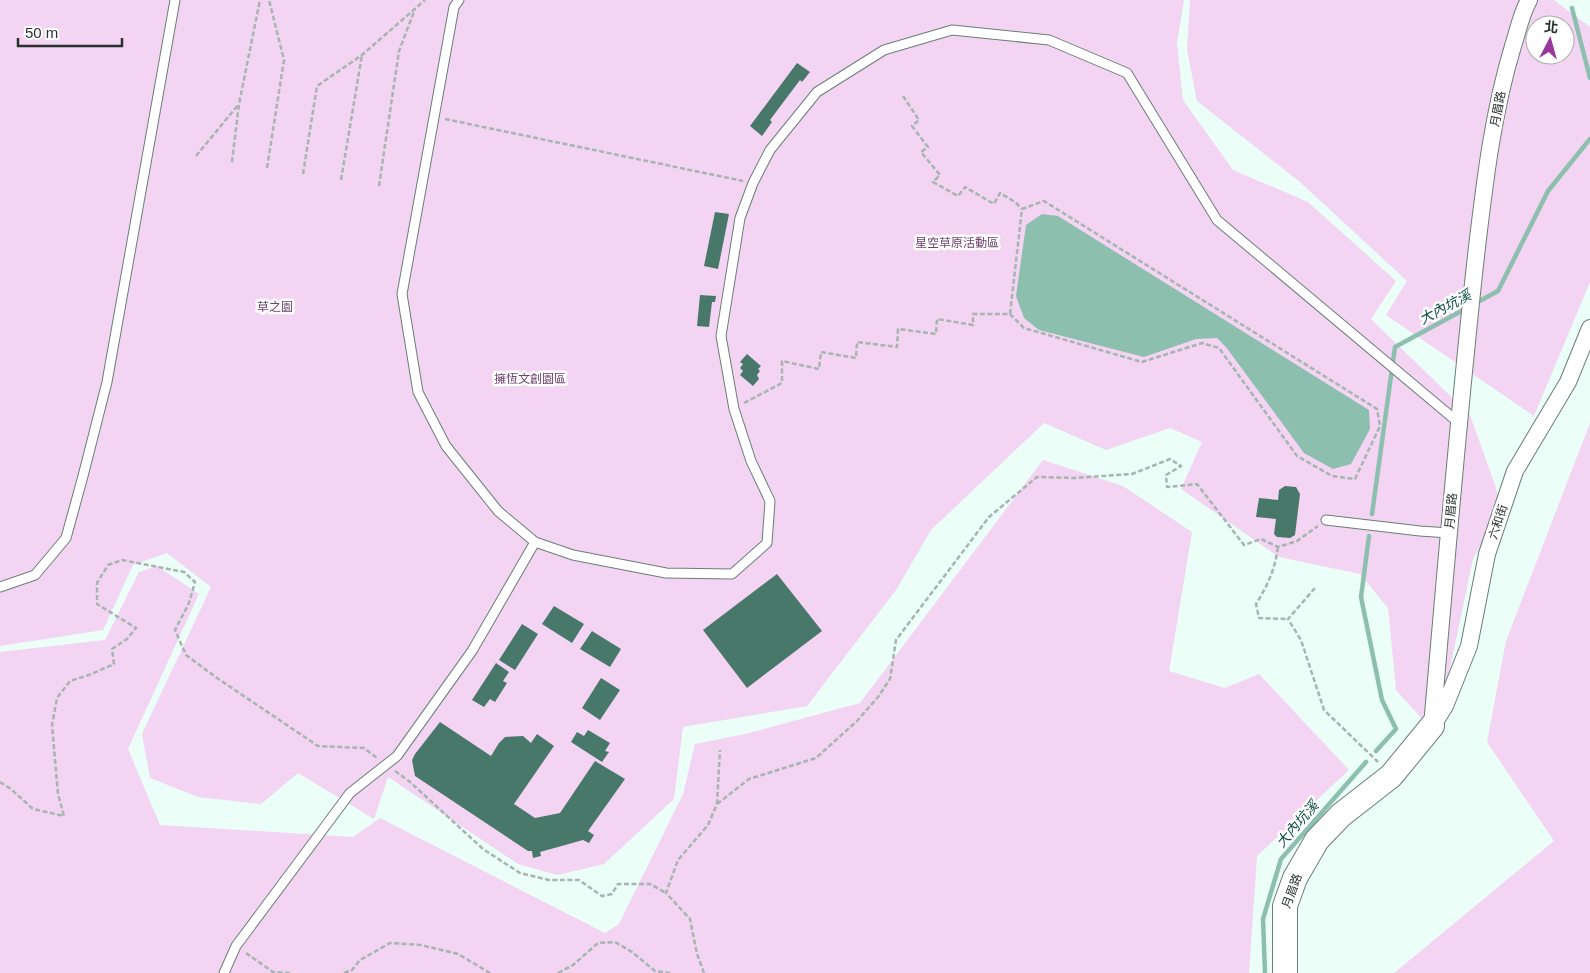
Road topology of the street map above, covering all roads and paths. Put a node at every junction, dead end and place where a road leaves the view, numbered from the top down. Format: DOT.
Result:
graph roads {
  1 [pos="175,0"];
  2 [pos="260,0"];
  3 [pos="269,0"];
  4 [pos="425,0"];
  5 [pos="459,0"];
  6 [pos="1529,0"];
  7 [pos="415,7"];
  8 [pos="362,55"];
  9 [pos="903,96"];
  10 [pos="239,104"];
  11 [pos="434,116"];
  12 [pos="196,156"];
  13 [pos="232,162"];
  14 [pos="267,168"];
  15 [pos="303,174"];
  16 [pos="341,180"];
  17 [pos="753,183"];
  18 [pos="379,186"];
  19 [pos="1022,209"];
  20 [pos="1010,314"];
  21 [pos="1590,328"];
  22 [pos="734,409"];
  23 [pos="1459,423"];
  24 [pos="1326,520"];
  25 [pos="1449,532"];
  26 [pos="535,542"];
  27 [pos="1278,547"];
  28 [pos="0,587"];
  29 [pos="1315,588"];
  30 [pos="1288,619"];
  31 [pos="1432,726"];
  32 [pos="720,750"];
  33 [pos="386,765"];
  34 [pos="1391,776"];
  35 [pos="0,782"];
  36 [pos="717,804"];
  37 [pos="666,893"];
  38 [pos="236,946"];
  39 [pos="224,973"];
  40 [pos="291,973"];
  41 [pos="344,973"];
  42 [pos="490,973"];
  43 [pos="558,973"];
  44 [pos="670,973"];
  45 [pos="704,973"];
  46 [pos="1285,973"];
  1 -- 28 [label="lane"];
  2 -- 10 [label="path"];
  3 -- 14 [label="path"];
  4 -- 7 [label="path"];
  5 -- 11 [label="lane"];
  6 -- 23 [label="street, 月眉路"];
  7 -- 8 [label="path"];
  7 -- 18 [label="path"];
  8 -- 15 [label="path"];
  8 -- 16 [label="path"];
  9 -- 19 [label="path"];
  10 -- 12 [label="path"];
  10 -- 13 [label="path"];
  11 -- 17 [label="path"];
  11 -- 26 [label="lane"];
  17 -- 22 [label="lane"];
  17 -- 23 [label="lane"];
  19 -- 20 [label="path"];
  19 -- 20 [label="path"];
  20 -- 22 [label="path"];
  21 -- 31 [label="street, 六和街"];
  22 -- 26 [label="lane"];
  23 -- 25 [label="street, 月眉路"];
  24 -- 25 [label="lane"];
  24 -- 27 [label="path"];
  25 -- 31 [label="street, 月眉路"];
  26 -- 33 [label="lane"];
  27 -- 30 [label="path"];
  27 -- 36 [label="path"];
  29 -- 30 [label="path"];
  30 -- 34 [label="path"];
  31 -- 34 [label="street, 月眉路"];
  32 -- 36 [label="path"];
  33 -- 35 [label="path"];
  33 -- 37 [label="path"];
  33 -- 38 [label="lane"];
  34 -- 46 [label="street, 月眉路"];
  36 -- 37 [label="path"];
  37 -- 45 [label="path"];
  38 -- 39 [label="lane"];
  38 -- 40 [label="path"];
  41 -- 42 [label="path"];
  43 -- 44 [label="path"];
}
